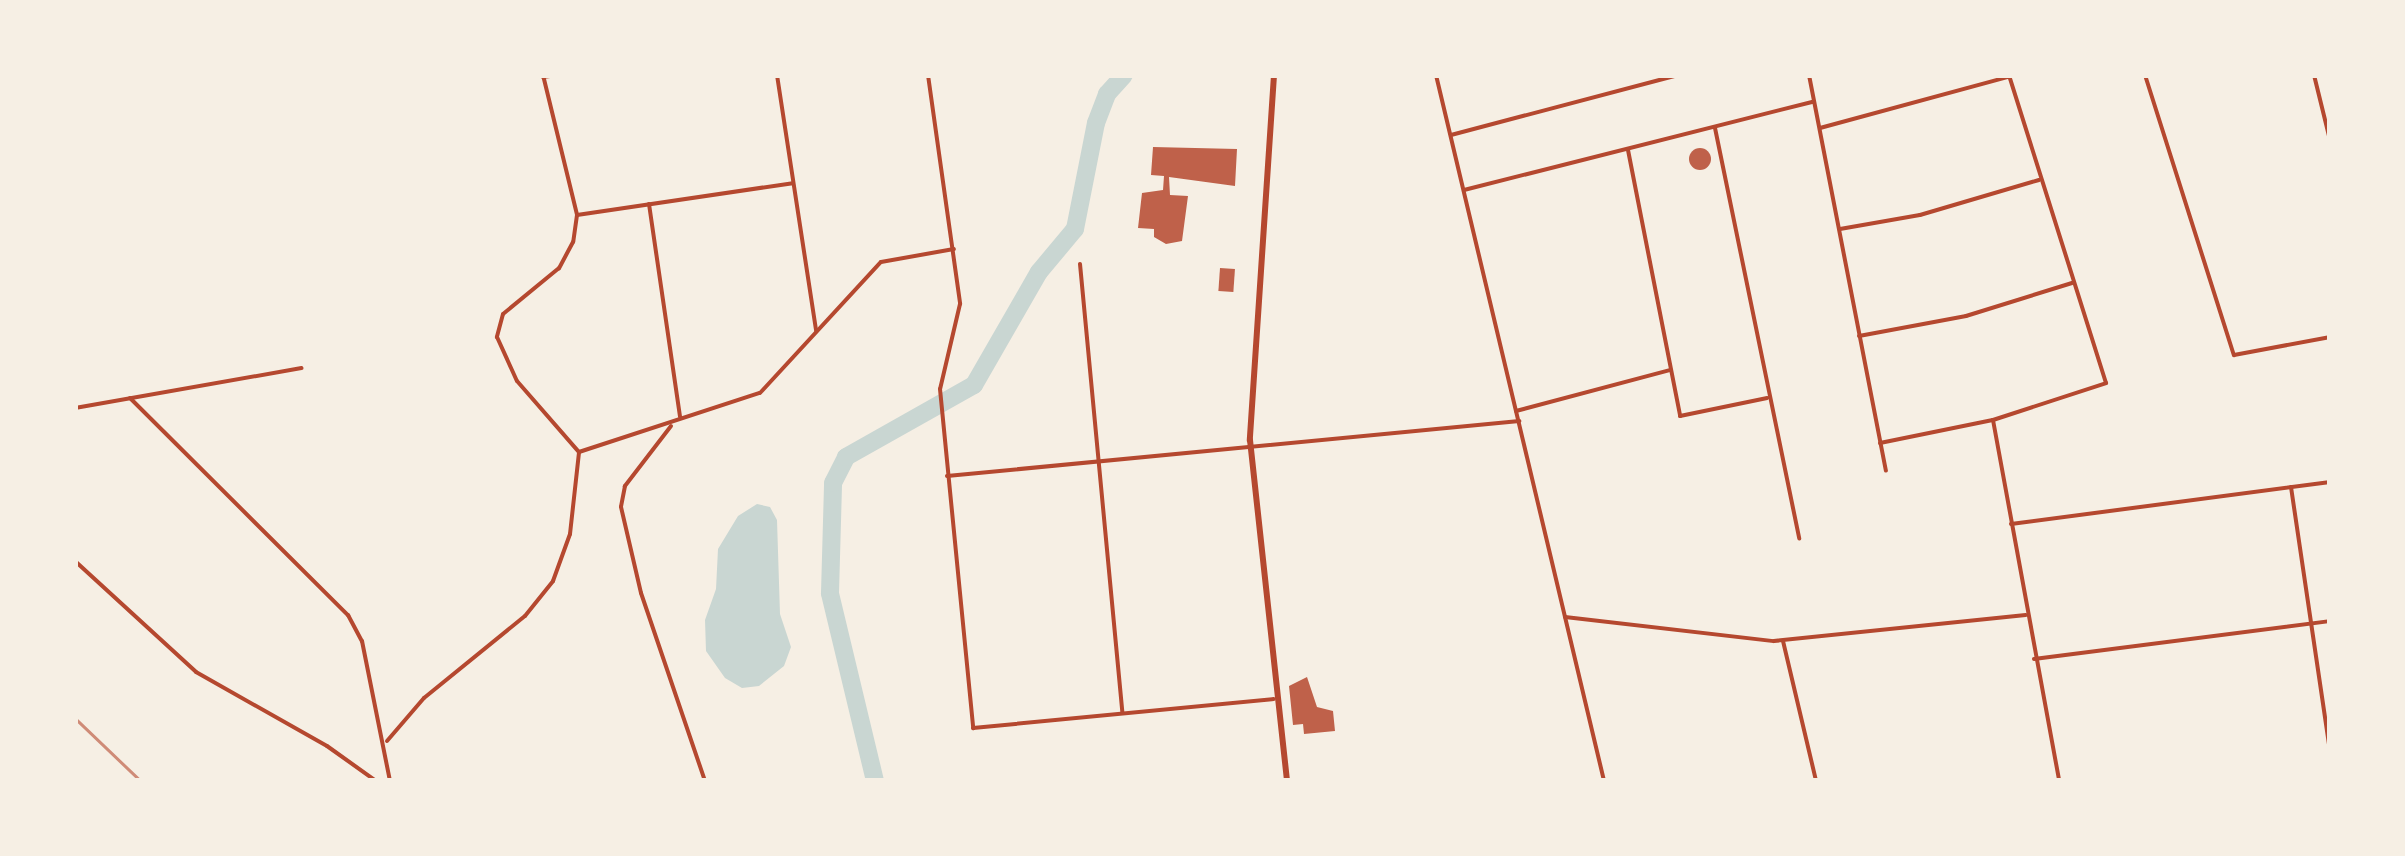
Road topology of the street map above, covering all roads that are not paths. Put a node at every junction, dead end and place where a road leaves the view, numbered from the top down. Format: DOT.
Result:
graph roads {
  1 [pos="557,75"];
  2 [pos="777,75"];
  3 [pos="928,75"];
  4 [pos="1274,75"];
  5 [pos="1436,75"];
  6 [pos="1678,75"];
  7 [pos="1809,75"];
  8 [pos="2144,75"];
  9 [pos="2314,75"];
  10 [pos="543,76"];
  11 [pos="2009,76"];
  12 [pos="1815,102"];
  13 [pos="1715,128"];
  14 [pos="1820,128"];
  15 [pos="1451,135"];
  16 [pos="2330,140"];
  17 [pos="1628,150"];
  18 [pos="2041,180"];
  19 [pos="793,183"];
  20 [pos="1464,190"];
  21 [pos="648,204"];
  22 [pos="576,214"];
  23 [pos="1840,229"];
  24 [pos="954,249"];
  25 [pos="1080,264"];
  26 [pos="2074,282"];
  27 [pos="816,331"];
  28 [pos="1859,336"];
  29 [pos="2330,337"];
  30 [pos="302,368"];
  31 [pos="1670,370"];
  32 [pos="130,398"];
  33 [pos="1769,398"];
  34 [pos="75,408"];
  35 [pos="1516,411"];
  36 [pos="681,420"];
  37 [pos="1993,420"];
  38 [pos="1518,421"];
  39 [pos="671,426"];
  40 [pos="1880,443"];
  41 [pos="1250,447"];
  42 [pos="579,452"];
  43 [pos="1098,463"];
  44 [pos="1886,471"];
  45 [pos="947,476"];
  46 [pos="2330,482"];
  47 [pos="2291,487"];
  48 [pos="2011,524"];
  49 [pos="1799,539"];
  50 [pos="75,561"];
  51 [pos="1565,616"];
  52 [pos="2026,616"];
  53 [pos="2330,621"];
  54 [pos="2310,624"];
  55 [pos="1783,641"];
  56 [pos="2034,660"];
  57 [pos="1274,698"];
  58 [pos="1122,713"];
  59 [pos="386,742"];
  60 [pos="2329,750"];
  61 [pos="376,781"];
  62 [pos="390,781"];
  63 [pos="705,781"];
  64 [pos="1287,781"];
  65 [pos="1604,781"];
  66 [pos="1816,781"];
  67 [pos="2060,781"];
  1 -- 10 [label="street"];
  2 -- 19 [label="street"];
  3 -- 24 [label="street"];
  4 -- 41 [label="highway"];
  5 -- 15 [label="street"];
  6 -- 15 [label="street"];
  7 -- 12 [label="street"];
  8 -- 29 [label="street"];
  9 -- 16 [label="street"];
  10 -- 22 [label="street"];
  11 -- 14 [label="street"];
  11 -- 18 [label="street"];
  12 -- 13 [label="street"];
  12 -- 14 [label="street"];
  13 -- 17 [label="street"];
  13 -- 33 [label="street"];
  14 -- 23 [label="street"];
  15 -- 20 [label="street"];
  17 -- 20 [label="street"];
  17 -- 31 [label="street"];
  18 -- 23 [label="street"];
  18 -- 26 [label="street"];
  19 -- 21 [label="street"];
  19 -- 27 [label="street"];
  20 -- 35 [label="street"];
  21 -- 22 [label="street"];
  21 -- 36 [label="street"];
  22 -- 42 [label="street"];
  23 -- 28 [label="street"];
  24 -- 27 [label="street"];
  24 -- 45 [label="street"];
  25 -- 43 [label="street"];
  26 -- 28 [label="street"];
  26 -- 37 [label="street"];
  27 -- 36 [label="street"];
  28 -- 40 [label="street"];
  30 -- 32 [label="street"];
  31 -- 33 [label="street"];
  31 -- 35 [label="street"];
  32 -- 34 [label="street"];
  32 -- 59 [label="street"];
  33 -- 49 [label="street"];
  35 -- 38 [label="street"];
  36 -- 39 [label="street"];
  37 -- 40 [label="street"];
  37 -- 48 [label="street"];
  38 -- 41 [label="street"];
  38 -- 51 [label="street"];
  39 -- 42 [label="street"];
  39 -- 63 [label="street"];
  40 -- 44 [label="street"];
  41 -- 43 [label="street"];
  41 -- 57 [label="highway"];
  42 -- 59 [label="street"];
  43 -- 45 [label="street"];
  43 -- 58 [label="street"];
  45 -- 58 [label="street"];
  46 -- 47 [label="street"];
  47 -- 48 [label="street"];
  47 -- 54 [label="street"];
  48 -- 52 [label="street"];
  50 -- 61 [label="street"];
  51 -- 55 [label="street"];
  51 -- 65 [label="street"];
  52 -- 55 [label="street"];
  52 -- 56 [label="street"];
  53 -- 54 [label="street"];
  54 -- 56 [label="street"];
  54 -- 60 [label="street"];
  55 -- 66 [label="street"];
  56 -- 67 [label="street"];
  57 -- 58 [label="street"];
  57 -- 64 [label="highway"];
  59 -- 62 [label="street"];
}
